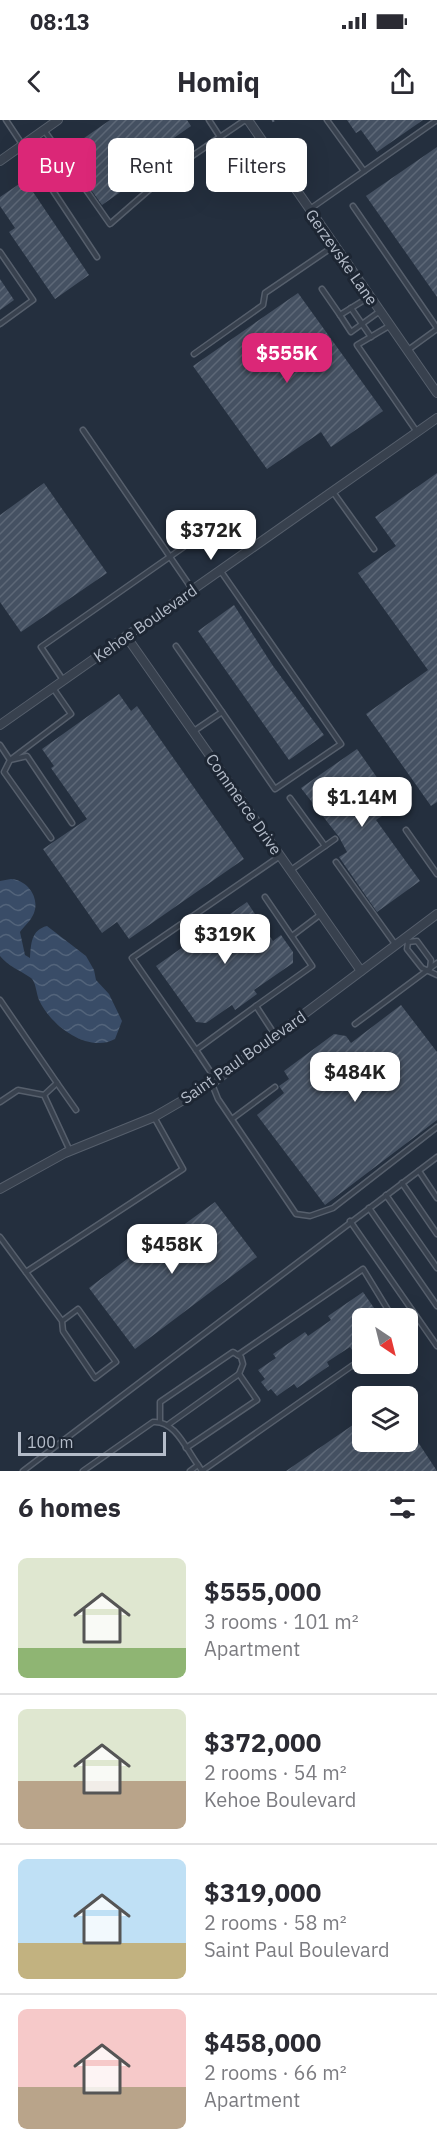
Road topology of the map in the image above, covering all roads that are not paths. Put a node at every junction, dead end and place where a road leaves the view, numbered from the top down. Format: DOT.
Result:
graph roads {
  1 [pos="6,120"];
  2 [pos="58,120"];
  3 [pos="210,120"];
  4 [pos="246,120"];
  5 [pos="327,120"];
  6 [pos="437,120"];
  7 [pos="44,130"];
  8 [pos="220,136"];
  9 [pos="18,138"];
  10 [pos="33,138"];
  11 [pos="18,148"];
  12 [pos="0,160"];
  13 [pos="364,171"];
  14 [pos="54,192"];
  15 [pos="353,206"];
  16 [pos="310,210"];
  17 [pos="335,245"];
  18 [pos="0,252"];
  19 [pos="97,257"];
  20 [pos="322,289"];
  21 [pos="370,296"];
  22 [pos="351,308"];
  23 [pos="380,311"];
  24 [pos="340,315"];
  25 [pos="0,324"];
  26 [pos="362,324"];
  27 [pos="390,325"];
  28 [pos="437,328"];
  29 [pos="371,336"];
  30 [pos="407,350"];
  31 [pos="194,354"];
  32 [pos="437,393"];
  33 [pos="437,418"];
  34 [pos="83,430"];
  35 [pos="417,432"];
  36 [pos="332,492"];
  37 [pos="198,537"];
  38 [pos="374,549"];
  39 [pos="169,556"];
  40 [pos="220,570"];
  41 [pos="192,590"];
  42 [pos="126,636"];
  43 [pos="176,646"];
  44 [pos="63,680"];
  45 [pos="53,688"];
  46 [pos="222,712"];
  47 [pos="0,725"];
  48 [pos="193,732"];
  49 [pos="0,745"];
  50 [pos="10,760"];
  51 [pos="290,798"];
  52 [pos="72,823"];
  53 [pos="406,830"];
  54 [pos="51,838"];
  55 [pos="335,839"];
  56 [pos="325,846"];
  57 [pos="280,856"];
  58 [pos="336,862"];
  59 [pos="291,870"];
  60 [pos="437,874"];
  61 [pos="265,897"];
  62 [pos="321,914"];
  63 [pos="437,914"];
  64 [pos="292,936"];
  65 [pos="406,940"];
  66 [pos="396,945"];
  67 [pos="437,963"];
  68 [pos="430,969"];
  69 [pos="361,971"];
  70 [pos="437,975"];
  71 [pos="0,1000"];
  72 [pos="256,1006"];
  73 [pos="355,1024"];
  74 [pos="275,1036"];
  75 [pos="196,1050"];
  76 [pos="214,1082"];
  77 [pos="57,1083"];
  78 [pos="274,1087"];
  79 [pos="44,1095"];
  80 [pos="0,1102"];
  81 [pos="76,1110"];
  82 [pos="154,1117"];
  83 [pos="232,1119"];
  84 [pos="437,1127"];
  85 [pos="70,1151"];
  86 [pos="436,1159"];
  87 [pos="418,1171"];
  88 [pos="402,1183"];
  89 [pos="0,1189"];
  90 [pos="386,1195"];
  91 [pos="437,1197"];
  92 [pos="369,1207"];
  93 [pos="350,1221"];
  94 [pos="437,1234"];
  95 [pos="0,1237"];
  96 [pos="437,1268"];
  97 [pos="26,1272"];
  98 [pos="437,1306"];
  99 [pos="387,1308"];
  100 [pos="62,1321"];
  101 [pos="435,1339"];
  102 [pos="437,1346"];
  103 [pos="238,1355"];
  104 [pos="352,1366"];
  105 [pos="239,1374"];
  106 [pos="160,1421"];
  107 [pos="169,1424"];
  108 [pos="186,1448"];
  109 [pos="198,1465"];
  110 [pos="29,1469"];
  111 [pos="23,1471"];
  112 [pos="83,1471"];
  113 [pos="190,1471"];
  1 -- 9 [label="lane"];
  2 -- 7 [label="street"];
  3 -- 8 [label="lane"];
  4 -- 8 [label="lane"];
  4 -- 16 [label="street, Gerzevske Lane"];
  5 -- 13 [label="lane"];
  6 -- 13 [label="lane"];
  7 -- 8 [label="lane"];
  7 -- 10 [label="street"];
  11 -- 12 [label="street"];
  13 -- 16 [label="lane"];
  14 -- 19 [label="lane"];
  15 -- 28 [label="lane"];
  16 -- 17 [label="street, Gerzevske Lane"];
  17 -- 21 [label="street, Gerzevske Lane"];
  17 -- 31 [label="lane"];
  18 -- 25 [label="lane"];
  20 -- 24 [label="lane"];
  21 -- 22 [label="lane"];
  21 -- 23 [label="street, Gerzevske Lane"];
  22 -- 24 [label="lane"];
  22 -- 26 [label="lane"];
  23 -- 26 [label="lane"];
  23 -- 27 [label="street, Gerzevske Lane"];
  24 -- 26 [label="lane"];
  26 -- 29 [label="lane"];
  27 -- 29 [label="lane"];
  27 -- 30 [label="street, Gerzevske Lane"];
  28 -- 30 [label="lane"];
  29 -- 35 [label="lane"];
  30 -- 32 [label="street, Gerzevske Lane"];
  33 -- 35 [label="street, Kehoe Boulevard"];
  34 -- 39 [label="lane"];
  35 -- 36 [label="street, Kehoe Boulevard"];
  36 -- 38 [label="lane"];
  36 -- 40 [label="street, Kehoe Boulevard"];
  37 -- 39 [label="lane"];
  39 -- 41 [label="lane"];
  39 -- 44 [label="lane"];
  40 -- 41 [label="street, Kehoe Boulevard"];
  40 -- 46 [label="lane"];
  41 -- 42 [label="street, Kehoe Boulevard"];
  42 -- 44 [label="street, Kehoe Boulevard"];
  42 -- 48 [label="street, Commerce Drive"];
  43 -- 46 [label="lane"];
  44 -- 45 [label="street, Kehoe Boulevard"];
  45 -- 47 [label="street, Kehoe Boulevard"];
  45 -- 50 [label="lane"];
  46 -- 48 [label="lane"];
  48 -- 57 [label="street, Commerce Drive"];
  49 -- 50 [label="lane"];
  50 -- 52 [label="lane"];
  50 -- 54 [label="lane"];
  51 -- 56 [label="lane"];
  53 -- 60 [label="lane"];
  55 -- 56 [label="lane"];
  56 -- 59 [label="lane"];
  57 -- 59 [label="street, Commerce Drive"];
  57 -- 75 [label="lane"];
  58 -- 66 [label="lane"];
  59 -- 62 [label="street, Commerce Drive"];
  61 -- 64 [label="lane"];
  62 -- 64 [label="lane"];
  62 -- 69 [label="street, Commerce Drive"];
  63 -- 65 [label="street, Saint Paul Boulevard"];
  64 -- 72 [label="lane"];
  65 -- 66 [label="street, Saint Paul Boulevard"];
  65 -- 68 [label="lane"];
  65 -- 68 [label="lane"];
  66 -- 69 [label="street, Saint Paul Boulevard"];
  67 -- 68 [label="lane"];
  68 -- 70 [label="lane"];
  68 -- 73 [label="lane"];
  69 -- 74 [label="street, Saint Paul Boulevard"];
  71 -- 77 [label="lane"];
  72 -- 74 [label="lane"];
  72 -- 75 [label="lane"];
  74 -- 76 [label="street, Saint Paul Boulevard"];
  75 -- 76 [label="lane"];
  76 -- 82 [label="street, Saint Paul Boulevard"];
  76 -- 83 [label="lane"];
  77 -- 79 [label="lane"];
  77 -- 81 [label="lane"];
  78 -- 83 [label="lane"];
  79 -- 80 [label="lane"];
  79 -- 85 [label="lane"];
  82 -- 85 [label="street, Saint Paul Boulevard"];
  82 -- 97 [label="lane"];
  83 -- 84 [label="lane"];
  85 -- 89 [label="street, Saint Paul Boulevard"];
  86 -- 87 [label="lane"];
  87 -- 88 [label="lane"];
  87 -- 91 [label="lane"];
  88 -- 90 [label="lane"];
  88 -- 94 [label="lane"];
  90 -- 92 [label="lane"];
  90 -- 96 [label="lane"];
  92 -- 93 [label="lane"];
  92 -- 98 [label="lane"];
  93 -- 101 [label="lane"];
  93 -- 110 [label="lane"];
  95 -- 97 [label="lane"];
  97 -- 100 [label="lane"];
  99 -- 103 [label="lane"];
  100 -- 100 [label="lane"];
  101 -- 102 [label="lane"];
  103 -- 105 [label="lane"];
  103 -- 106 [label="lane"];
  104 -- 109 [label="lane"];
  105 -- 107 [label="lane"];
  105 -- 108 [label="lane"];
  106 -- 107 [label="lane"];
  106 -- 112 [label="lane"];
  107 -- 108 [label="lane"];
  108 -- 109 [label="lane"];
  109 -- 113 [label="lane"];
  110 -- 111 [label="lane"];
}
